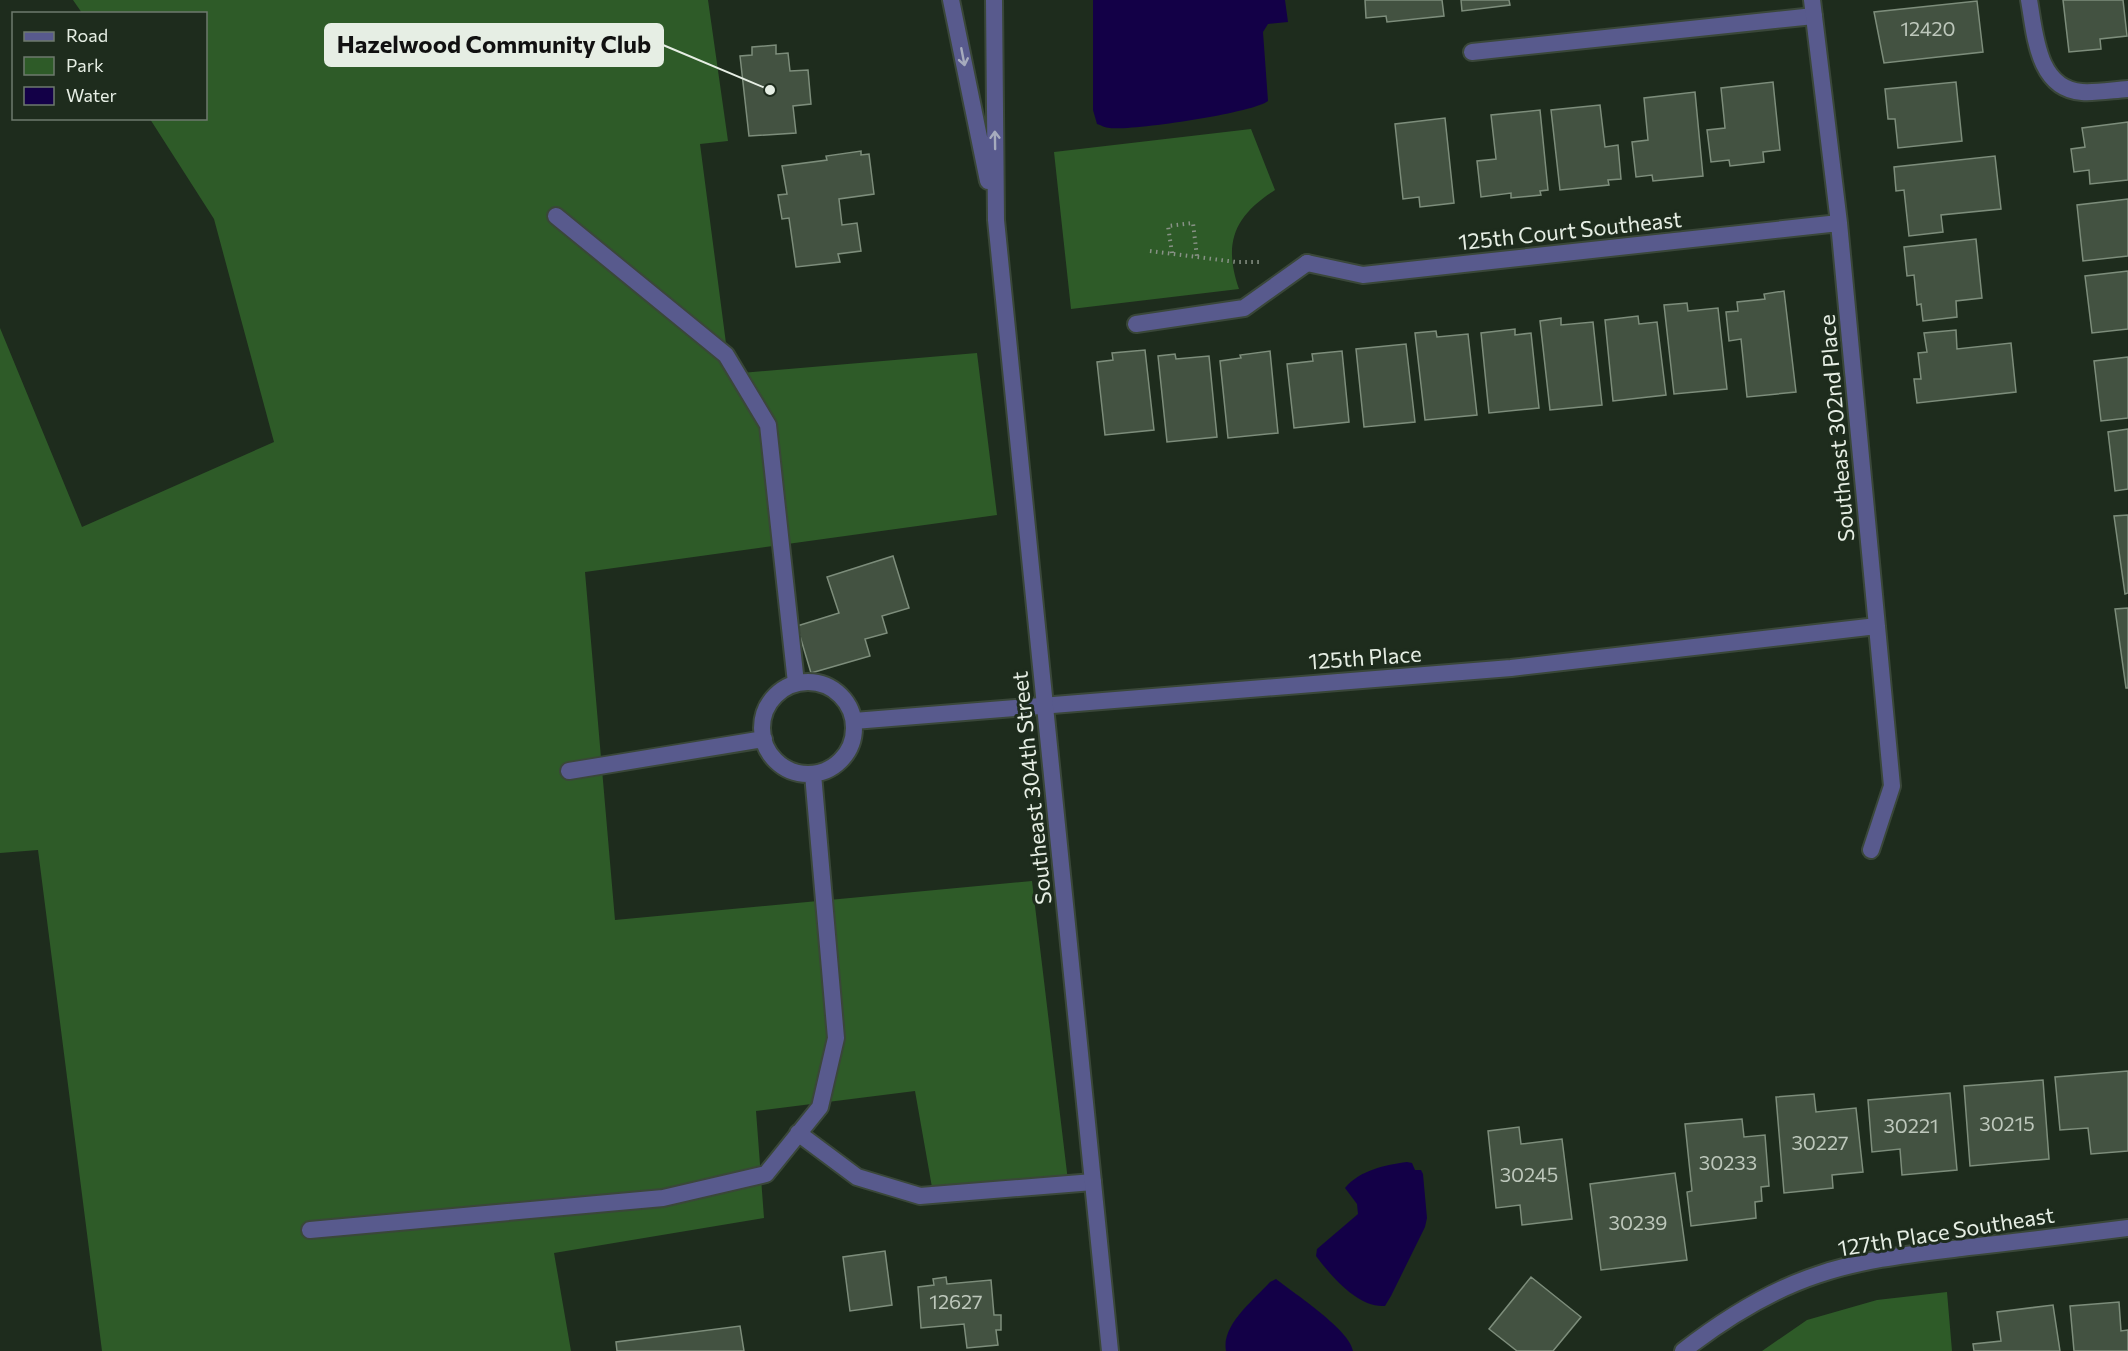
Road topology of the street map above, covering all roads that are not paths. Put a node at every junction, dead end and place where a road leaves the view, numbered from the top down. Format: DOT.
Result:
graph roads {
  1 [pos="951,0"];
  2 [pos="994,0"];
  3 [pos="2030,0"];
  4 [pos="1813,8"];
  5 [pos="1472,52"];
  6 [pos="2128,89"];
  7 [pos="556,216"];
  8 [pos="996,220"];
  9 [pos="1839,223"];
  10 [pos="1136,324"];
  11 [pos="1877,626"];
  12 [pos="796,683"];
  13 [pos="1045,705"];
  14 [pos="854,721"];
  15 [pos="764,739"];
  16 [pos="569,771"];
  17 [pos="813,774"];
  18 [pos="1871,850"];
  19 [pos="798,1133"];
  20 [pos="1093,1182"];
  21 [pos="2128,1228"];
  22 [pos="310,1230"];
  23 [pos="1110,1351"];
  24 [pos="1683,1351"];
  1 -- 8 [label="street, Southeast 304th Street, one-way"];
  8 -- 2 [label="street, Southeast 304th Street, one-way"];
  3 -- 6 [label="street"];
  4 -- 5 [label="street"];
  4 -- 9 [label="street, Southeast 302nd Place"];
  7 -- 12 [label="street"];
  8 -- 13 [label="street, Southeast 304th Street"];
  9 -- 10 [label="street, 125th Court Southeast"];
  9 -- 11 [label="street, Southeast 302nd Place"];
  11 -- 13 [label="street, 125th Place"];
  11 -- 18 [label="street, Southeast 302nd Place"];
  12 -- 14 [label="street"];
  12 -- 15 [label="street"];
  13 -- 14 [label="street, 125th Place"];
  13 -- 20 [label="street, Southeast 304th Street"];
  14 -- 17 [label="street"];
  15 -- 16 [label="street"];
  15 -- 17 [label="street"];
  17 -- 19 [label="street"];
  19 -- 20 [label="street"];
  19 -- 22 [label="street"];
  20 -- 23 [label="street, Southeast 304th Street"];
  21 -- 24 [label="street, 127th Place Southeast"];
}
